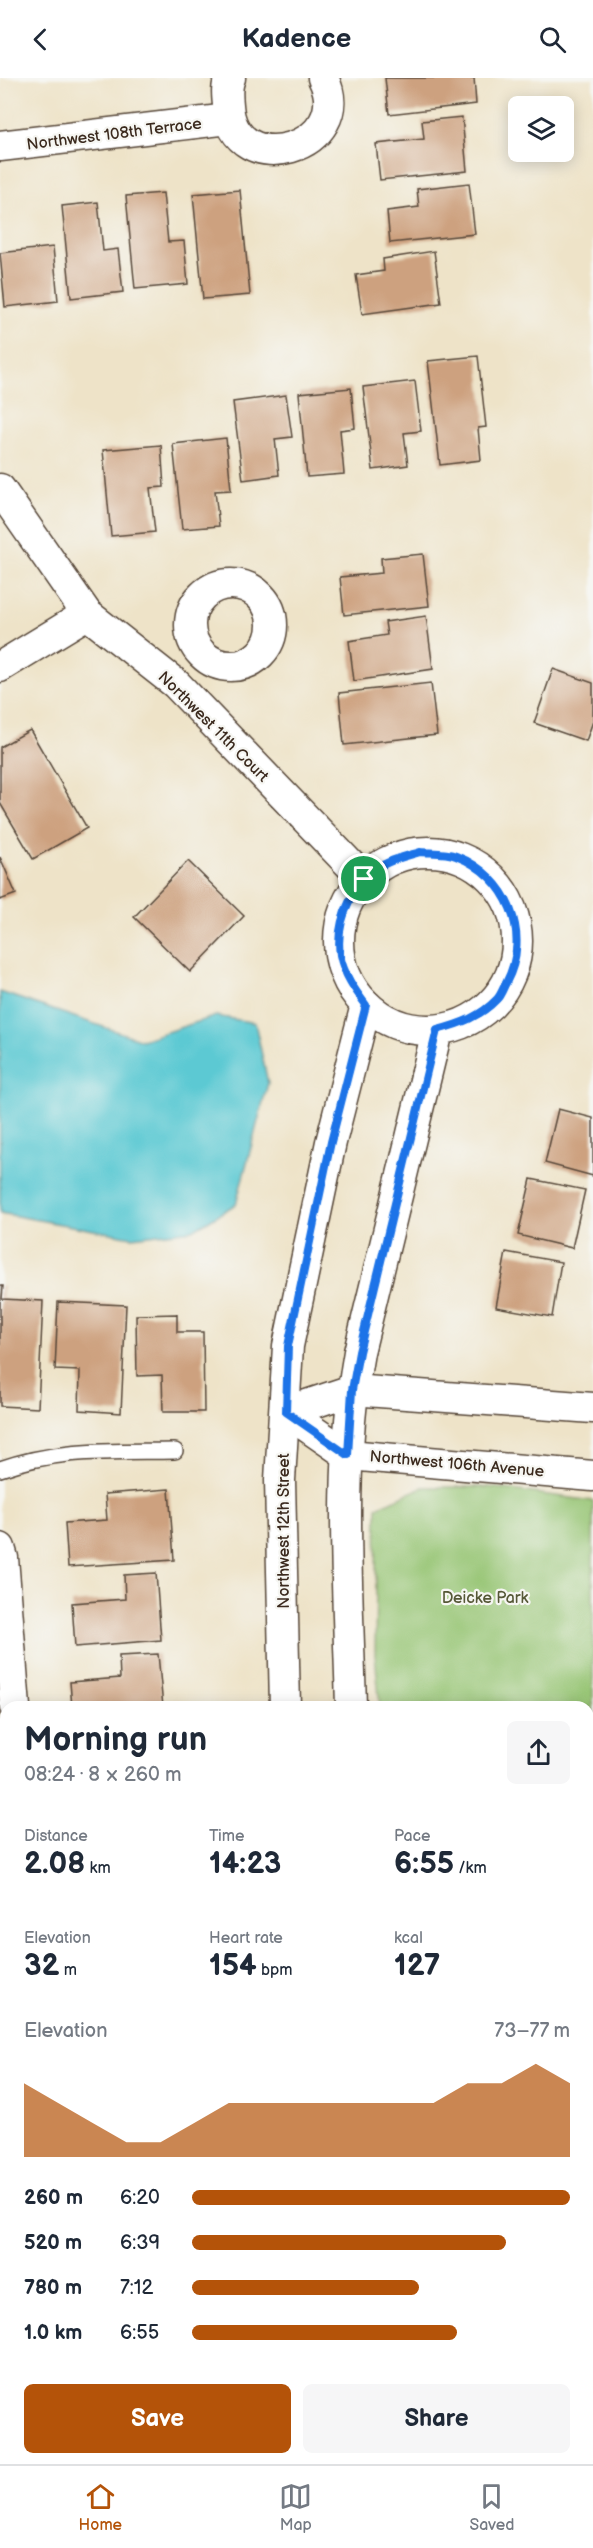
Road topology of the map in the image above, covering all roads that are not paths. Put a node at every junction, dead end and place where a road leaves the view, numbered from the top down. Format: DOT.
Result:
graph roads {
  1 [pos="230,78"];
  2 [pos="323,78"];
  3 [pos="229,119"];
  4 [pos="0,146"];
  5 [pos="0,489"];
  6 [pos="87,614"];
  7 [pos="204,655"];
  8 [pos="0,667"];
  9 [pos="176,684"];
  10 [pos="364,879"];
  11 [pos="366,1005"];
  12 [pos="437,1030"];
  13 [pos="352,1390"];
  14 [pos="593,1408"];
  15 [pos="286,1412"];
  16 [pos="175,1451"];
  17 [pos="348,1455"];
  18 [pos="0,1469"];
  19 [pos="593,1476"];
  20 [pos="0,1548"];
  21 [pos="15,1701"];
  22 [pos="285,1701"];
  23 [pos="351,1701"];
  1 -- 3 [label="street"];
  2 -- 3 [label="street"];
  3 -- 4 [label="street, Northwest 108th Terrace"];
  5 -- 6 [label="street, Northwest 11th Court"];
  6 -- 8 [label="street"];
  6 -- 9 [label="street, Northwest 11th Court"];
  7 -- 9 [label="street"];
  9 -- 10 [label="street, Northwest 11th Court"];
  10 -- 11 [label="street"];
  10 -- 12 [label="street"];
  11 -- 12 [label="street"];
  11 -- 15 [label="street, Northwest 12th Street"];
  12 -- 13 [label="street"];
  13 -- 14 [label="street"];
  13 -- 15 [label="street"];
  13 -- 17 [label="street"];
  15 -- 17 [label="street, Northwest 106th Avenue"];
  15 -- 22 [label="street, Northwest 12th Street"];
  16 -- 18 [label="lane"];
  17 -- 19 [label="street, Northwest 106th Avenue"];
  17 -- 23 [label="street"];
  20 -- 21 [label="street"];
}
